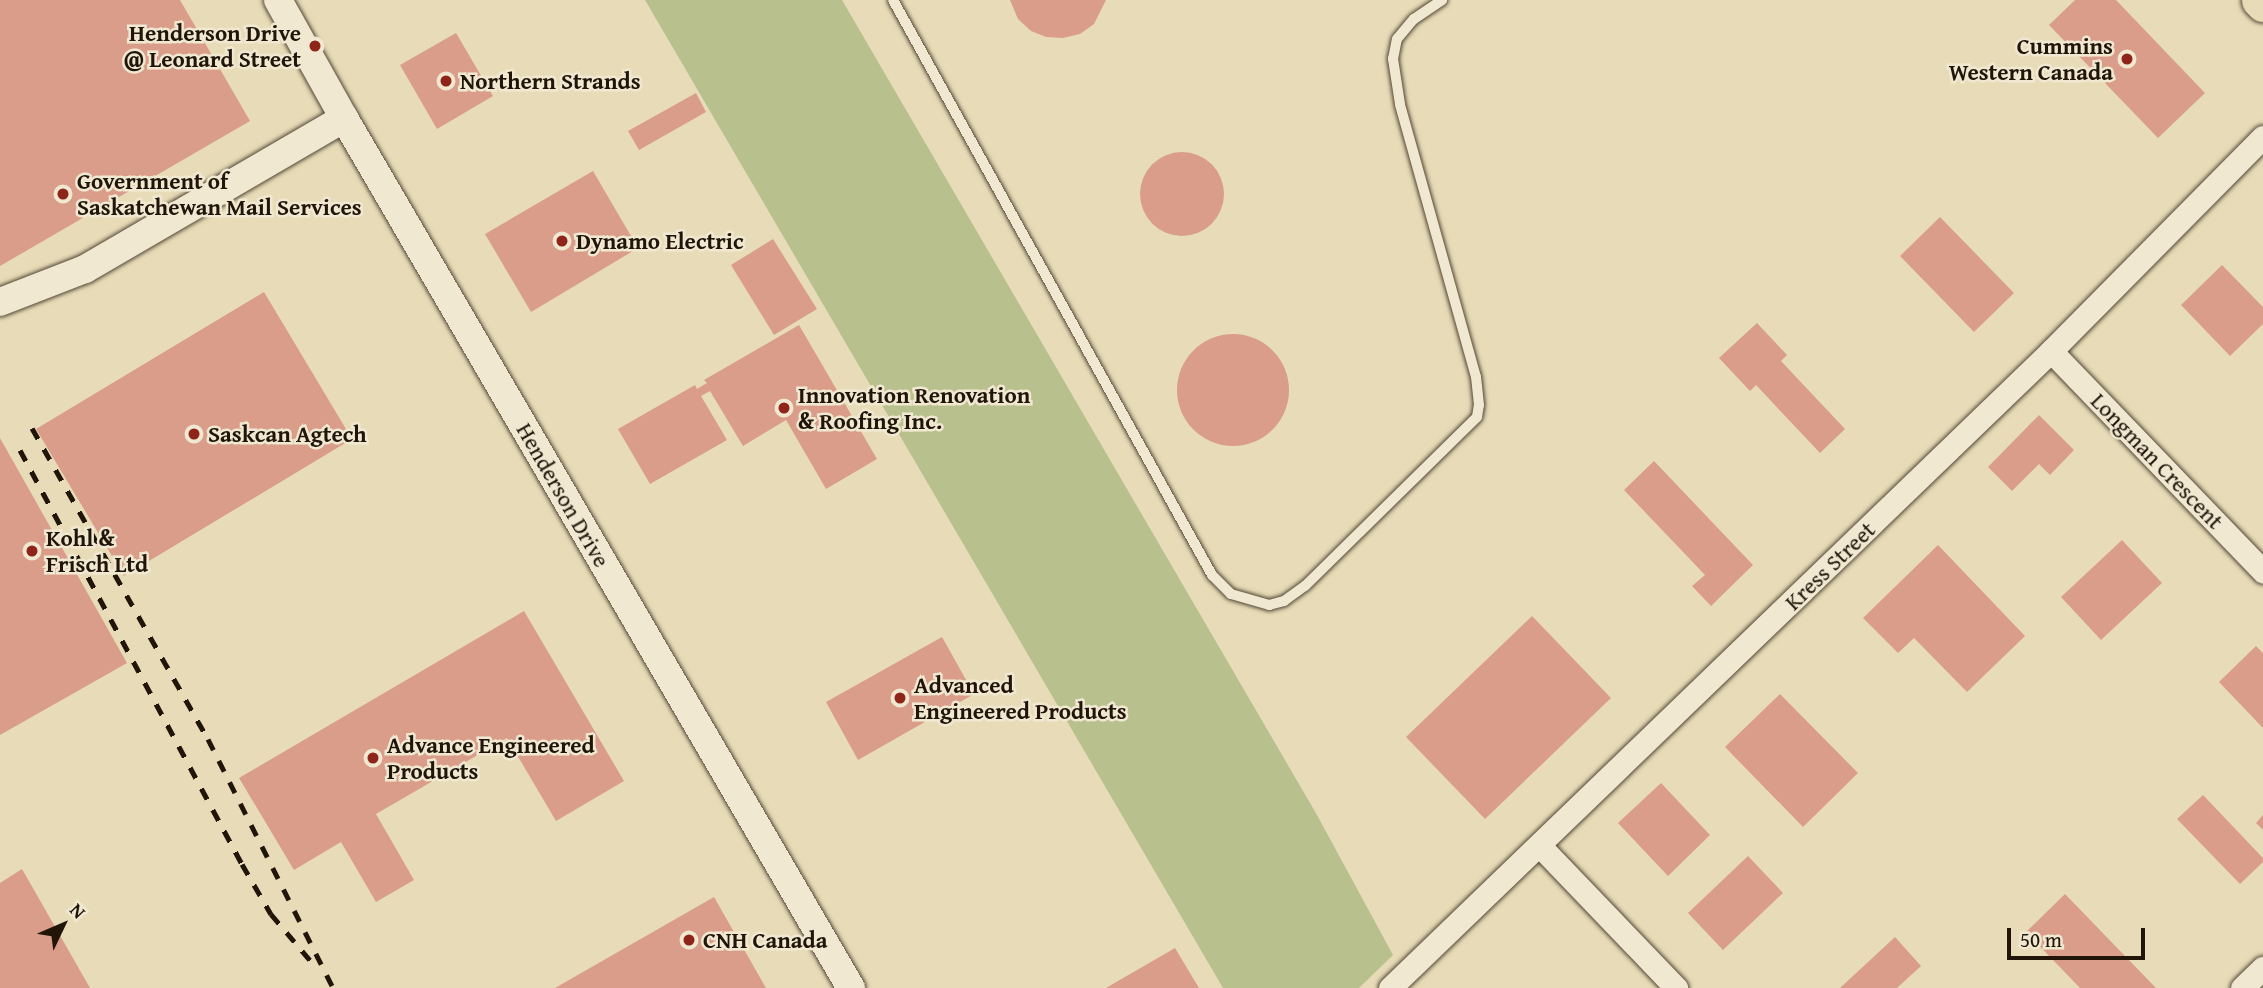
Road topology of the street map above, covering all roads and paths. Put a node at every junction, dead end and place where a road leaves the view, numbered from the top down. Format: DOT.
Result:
graph roads {
  1 [pos="278,0"];
  2 [pos="893,0"];
  3 [pos="1442,0"];
  4 [pos="2259,0"];
  5 [pos="2263,4"];
  6 [pos="344,118"];
  7 [pos="2263,137"];
  8 [pos="0,302"];
  9 [pos="2051,351"];
  10 [pos="2263,571"];
  11 [pos="1540,846"];
  12 [pos="2263,968"];
  13 [pos="851,988"];
  14 [pos="1390,988"];
  15 [pos="1676,988"];
  16 [pos="2242,988"];
  1 -- 6 [label="street, Henderson Drive"];
  2 -- 3 [label="lane"];
  4 -- 5 [label="main road"];
  6 -- 8 [label="street"];
  6 -- 13 [label="street, Henderson Drive"];
  7 -- 9 [label="street, Kress Street"];
  9 -- 10 [label="street, Longman Crescent"];
  9 -- 11 [label="street, Kress Street"];
  11 -- 14 [label="street, Kress Street"];
  11 -- 15 [label="street"];
  12 -- 16 [label="street"];
}
